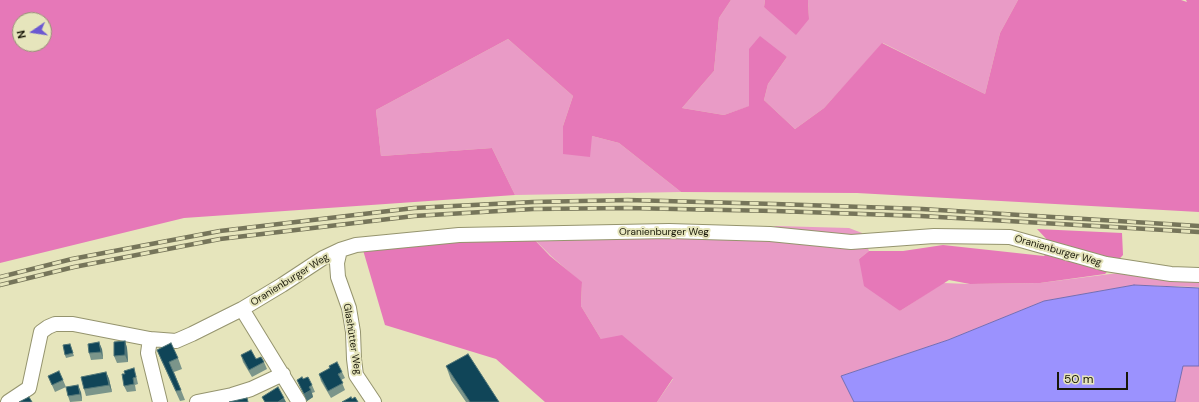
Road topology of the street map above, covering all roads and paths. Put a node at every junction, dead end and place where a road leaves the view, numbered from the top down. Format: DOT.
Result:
graph roads {
  1 [pos="340,250"];
  2 [pos="1199,275"];
  3 [pos="242,309"];
  4 [pos="150,339"];
  5 [pos="282,374"];
  6 [pos="8,402"];
  7 [pos="160,402"];
  8 [pos="197,402"];
  9 [pos="299,402"];
  10 [pos="374,402"];
  1 -- 2 [label="street, Oranienburger Weg"];
  1 -- 3 [label="street, Oranienburger Weg"];
  1 -- 10 [label="street, Glashütter Weg"];
  3 -- 4 [label="street, Oranienburger Weg"];
  3 -- 5 [label="street"];
  4 -- 6 [label="street, Oranienburger Weg"];
  4 -- 7 [label="street"];
  5 -- 8 [label="street"];
  5 -- 9 [label="street"];
}
